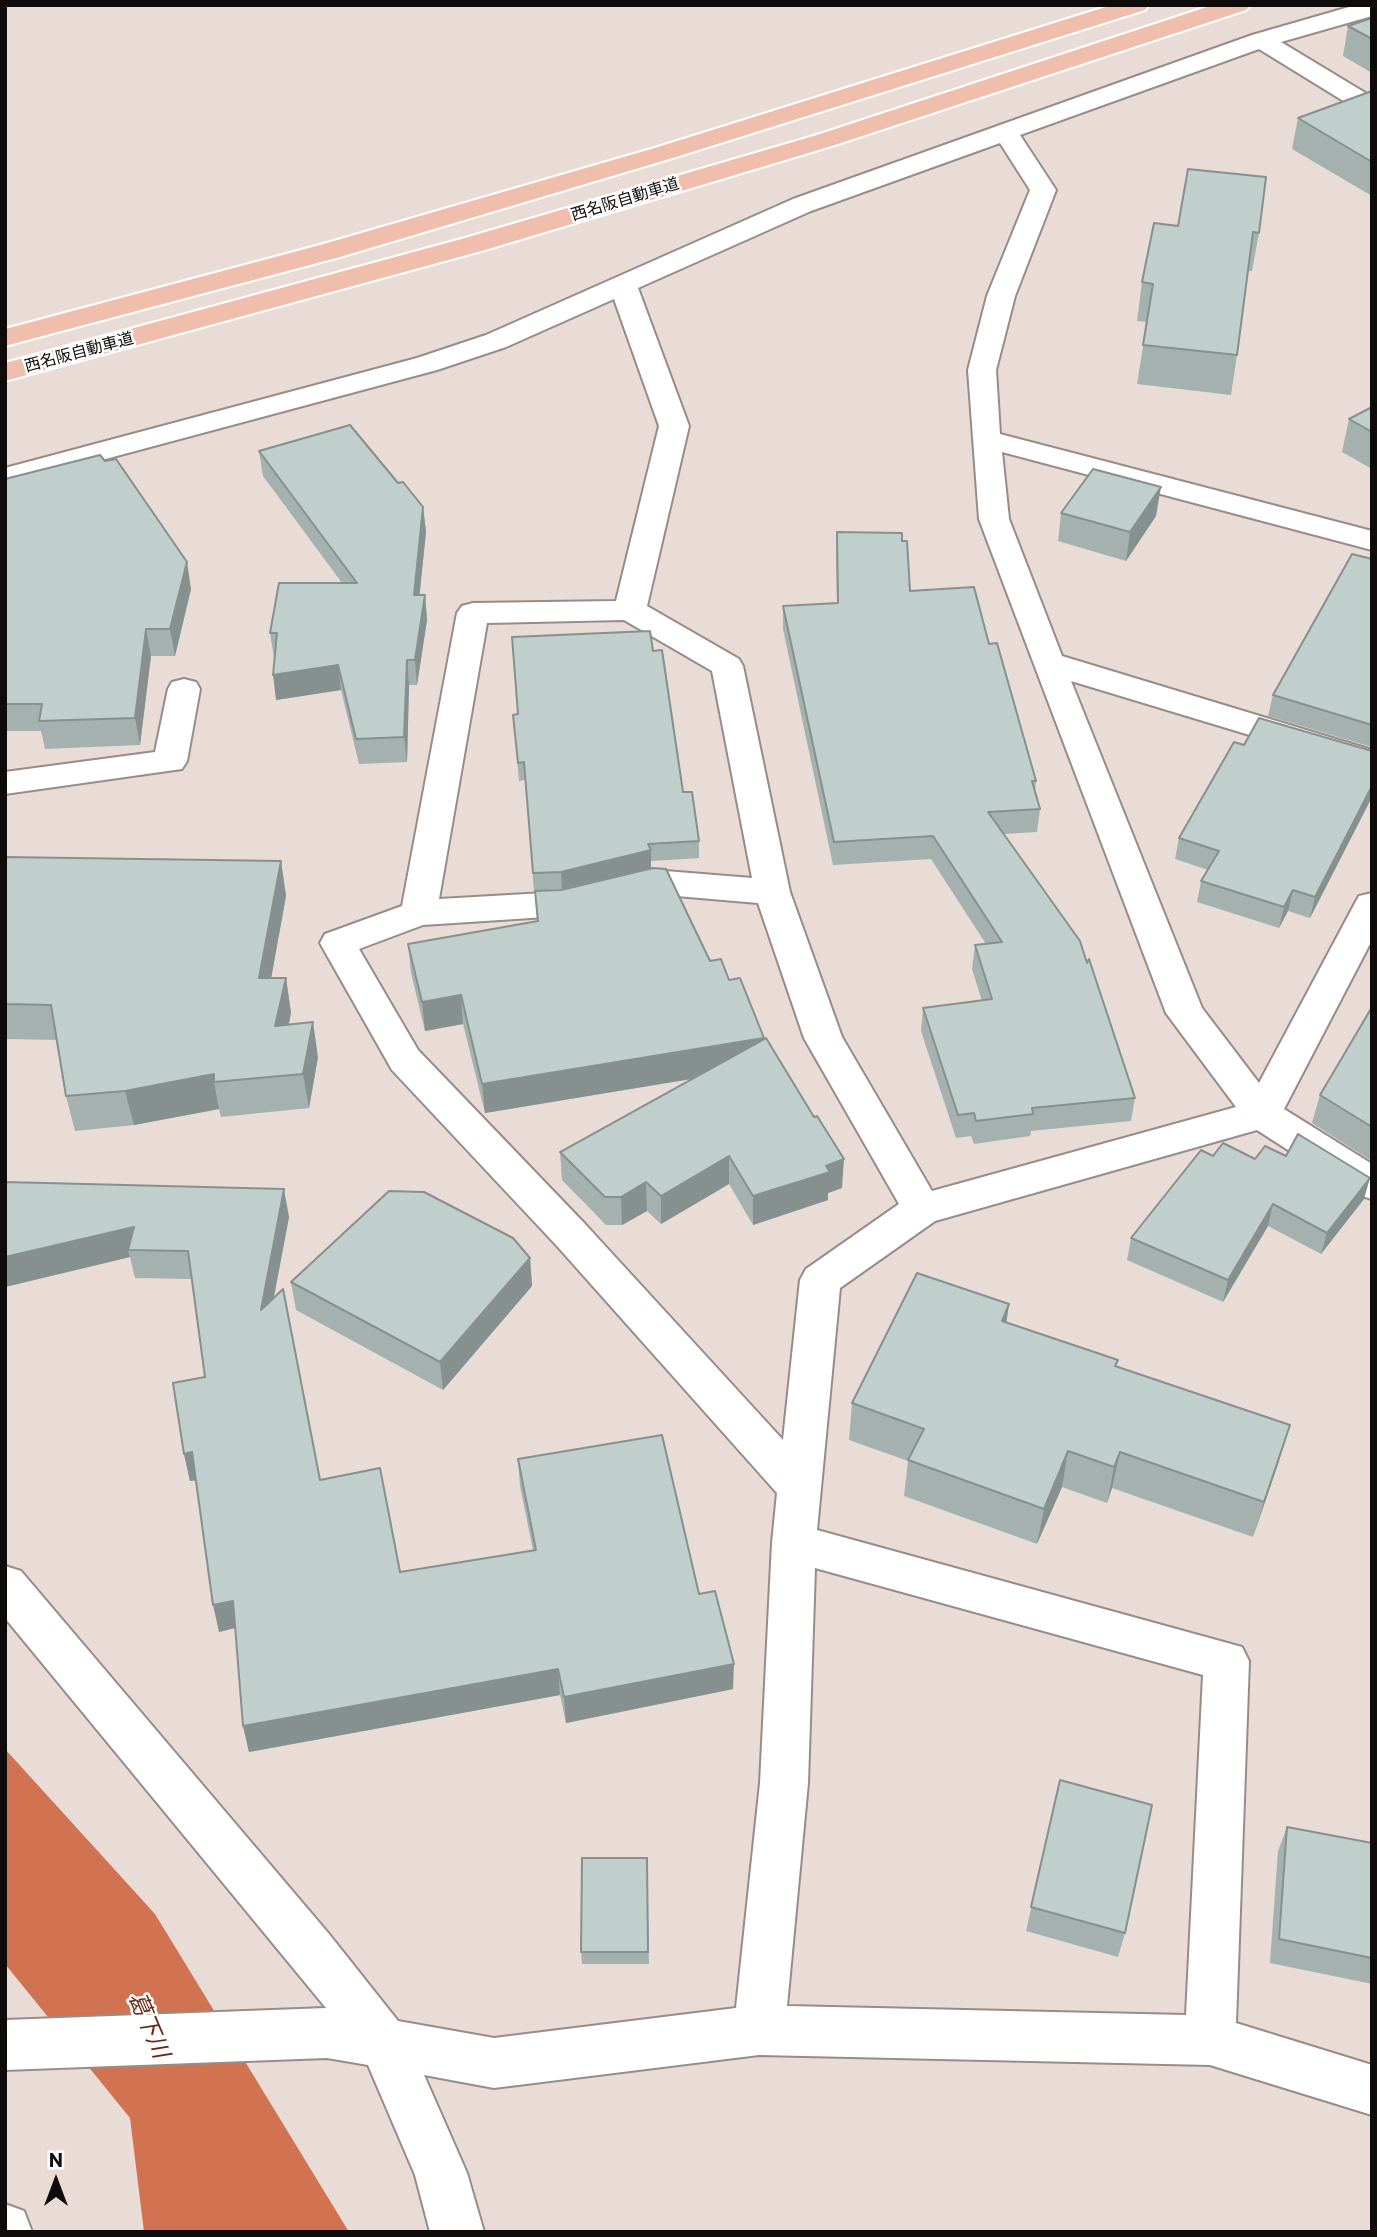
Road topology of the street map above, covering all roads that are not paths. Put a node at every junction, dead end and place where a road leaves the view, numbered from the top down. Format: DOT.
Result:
graph roads {
  1 [pos="1137,5"];
  2 [pos="1238,5"];
  3 [pos="1372,8"];
  4 [pos="1261,40"];
  5 [pos="1372,108"];
  6 [pos="1005,131"];
  7 [pos="623,284"];
  8 [pos="5,338"];
  9 [pos="5,373"];
  10 [pos="986,439"];
  11 [pos="5,477"];
  12 [pos="1372,541"];
  13 [pos="630,610"];
  14 [pos="1048,663"];
  15 [pos="184,689"];
  16 [pos="1372,761"];
  17 [pos="5,783"];
  18 [pos="772,892"];
  19 [pos="1372,905"];
  20 [pos="419,913"];
  21 [pos="1262,1114"];
  22 [pos="1372,1184"];
  23 [pos="922,1209"];
  24 [pos="799,1487"];
  25 [pos="794,1544"];
  26 [pos="5,1585"];
  27 [pos="760,2030"];
  28 [pos="1210,2040"];
  29 [pos="384,2044"];
  30 [pos="5,2045"];
  31 [pos="1372,2090"];
  32 [pos="457,2232"];
  1 -- 8 [label="highway, 西名阪自動車道"];
  2 -- 9 [label="highway, 西名阪自動車道"];
  3 -- 4 [label="street"];
  4 -- 5 [label="street"];
  4 -- 6 [label="street"];
  6 -- 7 [label="street"];
  6 -- 10 [label="street"];
  7 -- 11 [label="street"];
  7 -- 13 [label="street"];
  10 -- 12 [label="street"];
  10 -- 14 [label="street"];
  13 -- 18 [label="street"];
  13 -- 20 [label="street"];
  14 -- 16 [label="street"];
  14 -- 21 [label="street"];
  15 -- 17 [label="street"];
  18 -- 20 [label="street"];
  18 -- 23 [label="street"];
  19 -- 21 [label="street"];
  20 -- 24 [label="street"];
  21 -- 22 [label="street"];
  21 -- 23 [label="street"];
  23 -- 24 [label="street"];
  24 -- 25 [label="street"];
  25 -- 27 [label="street"];
  25 -- 28 [label="street"];
  26 -- 29 [label="street"];
  27 -- 28 [label="street"];
  27 -- 29 [label="street"];
  28 -- 31 [label="street"];
  29 -- 30 [label="street"];
  29 -- 32 [label="street"];
}
